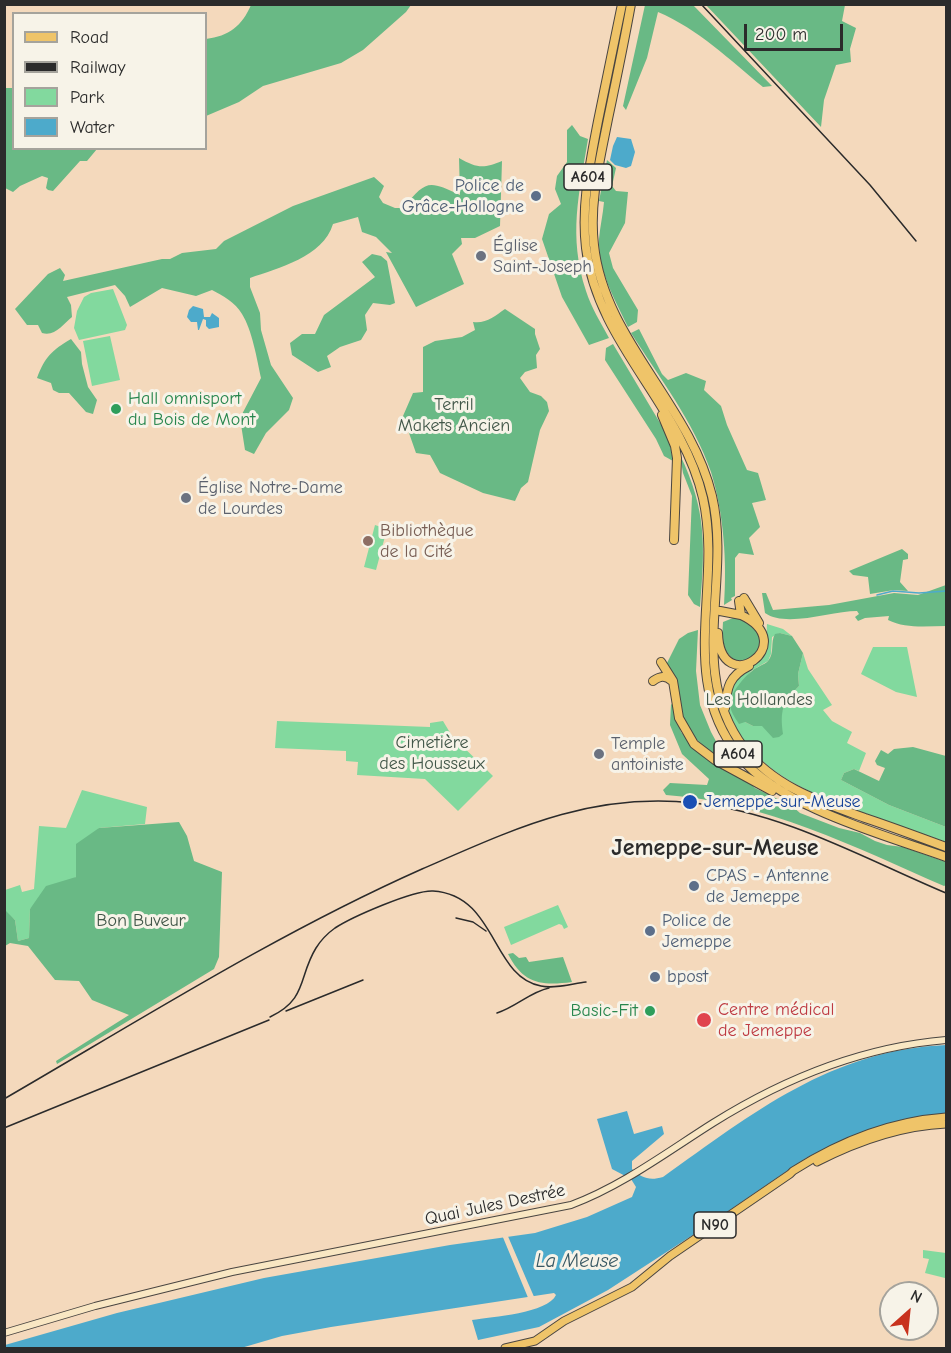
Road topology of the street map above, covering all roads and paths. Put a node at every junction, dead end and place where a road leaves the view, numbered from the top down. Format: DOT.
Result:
graph roads {
  1 [pos="622,4"];
  2 [pos="632,4"];
  3 [pos="635,364"];
  4 [pos="674,540"];
  5 [pos="711,595"];
  6 [pos="717,610"];
  7 [pos="741,615"];
  8 [pos="712,642"];
  9 [pos="661,662"];
  10 [pos="653,681"];
  11 [pos="673,681"];
  12 [pos="723,711"];
  13 [pos="836,817"];
  14 [pos="946,847"];
  15 [pos="946,857"];
  16 [pos="946,1040"];
  17 [pos="946,1117"];
  18 [pos="946,1124"];
  19 [pos="790,1174"];
  20 [pos="4,1333"];
  21 [pos="505,1348"];
  1 -- 3 [label="highway, A604"];
  2 -- 5 [label="highway, A604"];
  3 -- 4 [label="highway"];
  3 -- 5 [label="highway, A604"];
  5 -- 6 [label="highway, A604"];
  5 -- 8 [label="highway, A604"];
  6 -- 7 [label="highway"];
  6 -- 8 [label="highway"];
  7 -- 8 [label="highway"];
  7 -- 12 [label="highway"];
  8 -- 12 [label="highway, A604"];
  8 -- 13 [label="highway, A604"];
  9 -- 11 [label="highway"];
  10 -- 11 [label="highway"];
  11 -- 13 [label="highway"];
  12 -- 14 [label="highway, A604"];
  13 -- 15 [label="highway, A604"];
  16 -- 20 [label="main road, Quai Jules Destrée"];
  17 -- 19 [label="main road, N90"];
  18 -- 19 [label="main road, N90"];
  19 -- 21 [label="main road, N90"];
}
